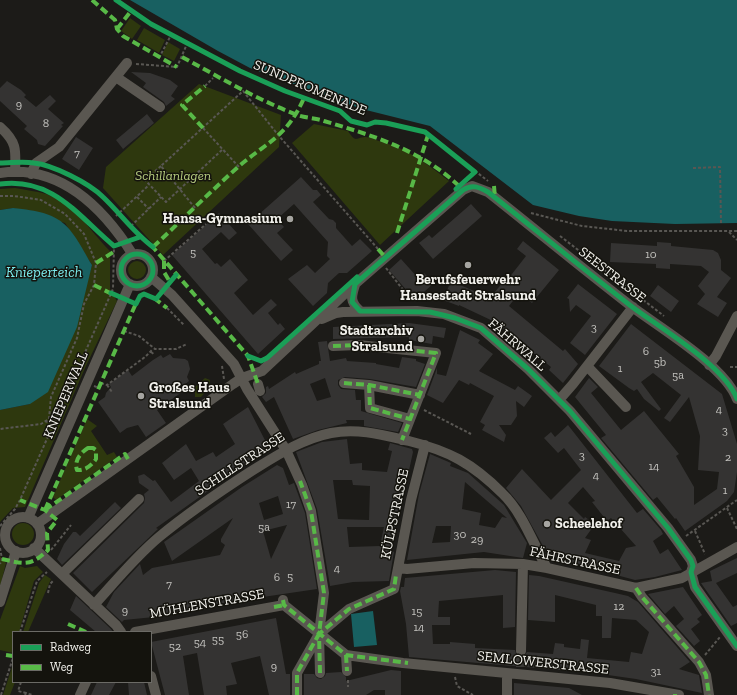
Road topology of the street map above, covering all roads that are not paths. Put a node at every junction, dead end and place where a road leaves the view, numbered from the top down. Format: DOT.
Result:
graph roads {
  1 [pos="127,63"];
  2 [pos="116,77"];
  3 [pos="160,106"];
  4 [pos="0,127"];
  5 [pos="15,172"];
  6 [pos="0,173"];
  7 [pos="31,174"];
  8 [pos="463,190"];
  9 [pos="133,255"];
  10 [pos="151,277"];
  11 [pos="130,284"];
  12 [pos="355,284"];
  13 [pos="632,307"];
  14 [pos="360,311"];
  15 [pos="737,316"];
  16 [pos="313,323"];
  17 [pos="333,346"];
  18 [pos="709,365"];
  19 [pos="587,366"];
  20 [pos="242,378"];
  21 [pos="344,383"];
  22 [pos="369,385"];
  23 [pos="420,395"];
  24 [pos="737,399"];
  25 [pos="559,400"];
  26 [pos="266,406"];
  27 [pos="626,407"];
  28 [pos="410,419"];
  29 [pos="272,428"];
  30 [pos="402,440"];
  31 [pos="425,445"];
  32 [pos="286,450"];
  33 [pos="139,499"];
  34 [pos="28,518"];
  35 [pos="37,524"];
  36 [pos="737,547"];
  37 [pos="34,548"];
  38 [pos="16,551"];
  39 [pos="523,564"];
  40 [pos="547,568"];
  41 [pos="397,572"];
  42 [pos="691,572"];
  43 [pos="62,574"];
  44 [pos="636,588"];
  45 [pos="0,602"];
  46 [pos="94,605"];
  47 [pos="120,631"];
  48 [pos="143,631"];
  49 [pos="319,634"];
  50 [pos="736,641"];
  51 [pos="521,651"];
  52 [pos="346,655"];
  53 [pos="347,671"];
  54 [pos="320,673"];
  55 [pos="507,674"];
  56 [pos="152,680"];
  57 [pos="86,683"];
  58 [pos="80,695"];
  59 [pos="156,695"];
  60 [pos="297,695"];
  61 [pos="507,695"];
  62 [pos="679,695"];
  63 [pos="709,695"];
  1 -- 2 [label="street"];
  2 -- 3 [label="street"];
  2 -- 7 [label="street"];
  4 -- 5 [label="street"];
  5 -- 6 [label="street"];
  5 -- 7 [label="street"];
  7 -- 9 [label="street"];
  8 -- 12 [label="street, FÄHRWALL"];
  8 -- 13 [label="street, SEESTRASSE"];
  9 -- 10 [label="street"];
  9 -- 11 [label="street"];
  10 -- 11 [label="street"];
  10 -- 20 [label="street"];
  11 -- 34 [label="street, KNIEPERWALL"];
  12 -- 14 [label="street"];
  12 -- 16 [label="street, FÄHRWALL"];
  13 -- 18 [label="street, SEESTRASSE"];
  13 -- 19 [label="street"];
  14 -- 16 [label="street, FÄHRWALL"];
  14 -- 25 [label="street, FÄHRWALL"];
  15 -- 18 [label="street"];
  16 -- 20 [label="street, FÄHRWALL"];
  17 -- 23 [label="street"];
  18 -- 24 [label="street, SEESTRASSE"];
  19 -- 25 [label="street"];
  19 -- 27 [label="street"];
  20 -- 29 [label="street"];
  20 -- 35 [label="street, FÄHRWALL"];
  21 -- 22 [label="street"];
  22 -- 23 [label="street"];
  22 -- 28 [label="street"];
  23 -- 28 [label="street"];
  25 -- 42 [label="street, FÄHRWALL"];
  26 -- 29 [label="street"];
  28 -- 30 [label="street"];
  29 -- 32 [label="street"];
  30 -- 31 [label="street, SCHILLSTRASSE"];
  30 -- 32 [label="street, SCHILLSTRASSE"];
  31 -- 40 [label="street, SCHILLSTRASSE"];
  31 -- 41 [label="street, KÜLPSTRASSE"];
  32 -- 46 [label="street, SCHILLSTRASSE"];
  32 -- 49 [label="street"];
  33 -- 43 [label="street"];
  34 -- 35 [label="street"];
  34 -- 38 [label="street"];
  35 -- 37 [label="street"];
  36 -- 42 [label="street, FÄHRSTRASSE"];
  37 -- 38 [label="street"];
  37 -- 43 [label="street"];
  38 -- 45 [label="street"];
  39 -- 40 [label="street, FÄHRSTRASSE"];
  39 -- 41 [label="street, FÄHRSTRASSE"];
  39 -- 51 [label="street"];
  40 -- 44 [label="street, FÄHRSTRASSE"];
  41 -- 49 [label="street, KÜLPSTRASSE"];
  42 -- 44 [label="street, FÄHRSTRASSE"];
  42 -- 50 [label="street, FÄHRWALL"];
  43 -- 46 [label="street"];
  44 -- 63 [label="street"];
  46 -- 47 [label="street"];
  48 -- 49 [label="street, MÜHLENSTRASSE"];
  49 -- 52 [label="street"];
  49 -- 54 [label="street"];
  49 -- 60 [label="street"];
  52 -- 53 [label="street"];
  52 -- 55 [label="street, SEMLOWERSTRASSE"];
  55 -- 61 [label="street"];
  55 -- 62 [label="street, SEMLOWERSTRASSE"];
  56 -- 59 [label="street"];
  57 -- 58 [label="street"];
}
